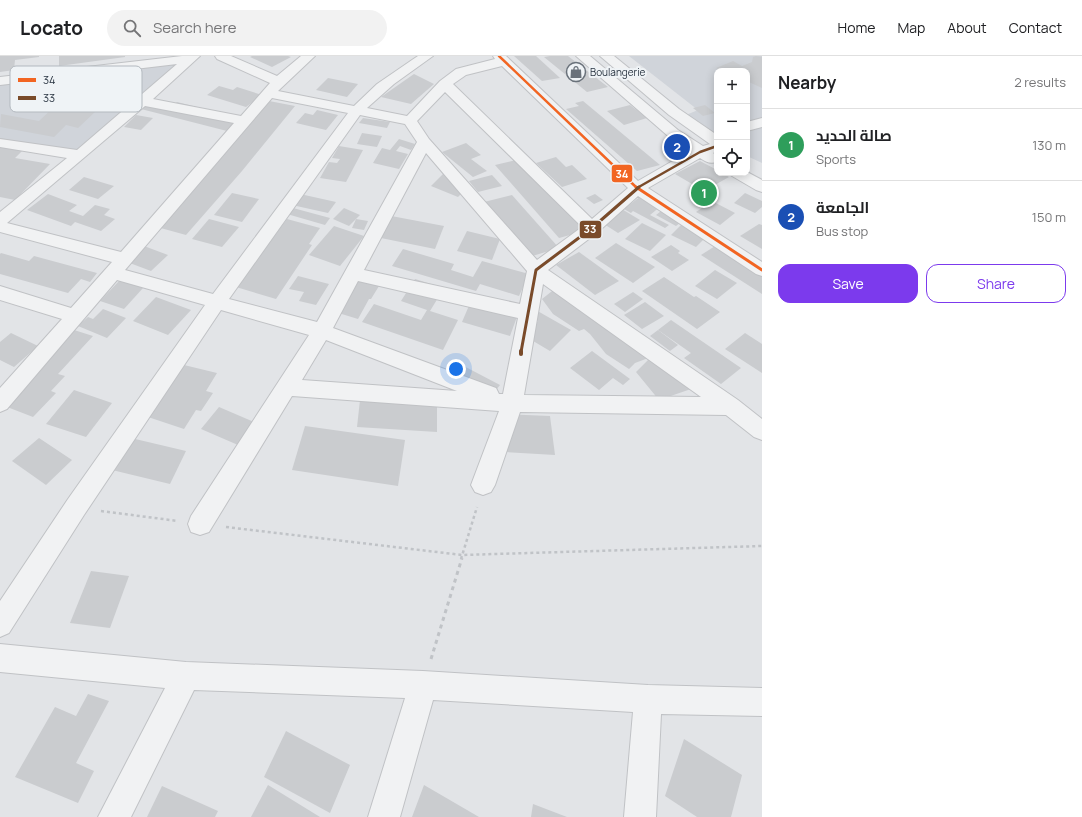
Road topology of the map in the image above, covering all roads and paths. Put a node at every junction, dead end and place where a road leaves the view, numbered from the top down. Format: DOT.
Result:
graph roads {
  1 [pos="221,56"];
  2 [pos="309,56"];
  3 [pos="427,56"];
  4 [pos="582,56"];
  5 [pos="606,56"];
  6 [pos="192,58"];
  7 [pos="501,58"];
  8 [pos="125,66"];
  9 [pos="10,80"];
  10 [pos="0,81"];
  11 [pos="445,84"];
  12 [pos="274,88"];
  13 [pos="142,100"];
  14 [pos="142,101"];
  15 [pos="357,110"];
  16 [pos="129,112"];
  17 [pos="245,121"];
  18 [pos="410,121"];
  19 [pos="762,122"];
  20 [pos="750,127"];
  21 [pos="750,130"];
  22 [pos="760,138"];
  23 [pos="424,142"];
  24 [pos="0,143"];
  25 [pos="713,144"];
  26 [pos="80,155"];
  27 [pos="742,176"];
  28 [pos="762,187"];
  29 [pos="637,188"];
  30 [pos="2,219"];
  31 [pos="592,228"];
  32 [pos="119,266"];
  33 [pos="536,270"];
  34 [pos="762,270"];
  35 [pos="353,274"];
  36 [pos="0,293"];
  37 [pos="216,303"];
  38 [pos="528,313"];
  39 [pos="76,316"];
  40 [pos="322,332"];
  41 [pos="286,388"];
  42 [pos="4,392"];
  43 [pos="512,403"];
  44 [pos="730,406"];
  45 [pos="762,431"];
  46 [pos="484,485"];
  47 [pos="76,507"];
  48 [pos="200,524"];
  49 [pos="762,546"];
  50 [pos="462,555"];
  51 [pos="0,624"];
  52 [pos="0,658"];
  53 [pos="186,676"];
  54 [pos="423,685"];
  55 [pos="648,698"];
  56 [pos="762,702"];
  57 [pos="114,817"];
  58 [pos="384,817"];
  59 [pos="640,817"];
  1 -- 12 [label="street"];
  2 -- 12 [label="street"];
  3 -- 15 [label="street"];
  4 -- 25 [label="street"];
  5 -- 25 [label="street"];
  6 -- 8 [label="street"];
  6 -- 13 [label="street"];
  7 -- 11 [label="street"];
  7 -- 29 [label="street"];
  9 -- 10 [label="street"];
  11 -- 18 [label="street"];
  11 -- 31 [label="street"];
  12 -- 15 [label="street"];
  12 -- 17 [label="street"];
  14 -- 17 [label="street"];
  15 -- 18 [label="street"];
  15 -- 37 [label="street"];
  16 -- 26 [label="street"];
  17 -- 32 [label="street"];
  18 -- 23 [label="street"];
  19 -- 20 [label="street"];
  21 -- 22 [label="street"];
  23 -- 33 [label="street"];
  23 -- 35 [label="street"];
  24 -- 26 [label="street"];
  25 -- 29 [label="street"];
  26 -- 30 [label="street"];
  27 -- 28 [label="street"];
  29 -- 31 [label="street"];
  29 -- 34 [label="street"];
  30 -- 32 [label="street"];
  31 -- 33 [label="street"];
  32 -- 37 [label="street"];
  32 -- 39 [label="street"];
  33 -- 38 [label="street"];
  33 -- 44 [label="street"];
  35 -- 38 [label="street"];
  35 -- 40 [label="street"];
  36 -- 39 [label="street"];
  37 -- 40 [label="street"];
  37 -- 47 [label="street"];
  38 -- 43 [label="street"];
  39 -- 42 [label="street"];
  40 -- 41 [label="street"];
  40 -- 43 [label="street"];
  41 -- 43 [label="street"];
  41 -- 48 [label="street"];
  43 -- 44 [label="street"];
  43 -- 46 [label="street"];
  44 -- 45 [label="street"];
  46 -- 50 [label="path"];
  47 -- 48 [label="path"];
  47 -- 51 [label="street"];
  48 -- 50 [label="path"];
  49 -- 50 [label="path"];
  50 -- 54 [label="path"];
  52 -- 53 [label="street"];
  53 -- 54 [label="street"];
  53 -- 57 [label="street"];
  54 -- 55 [label="street"];
  54 -- 58 [label="street"];
  55 -- 56 [label="street"];
  55 -- 59 [label="street"];
}
